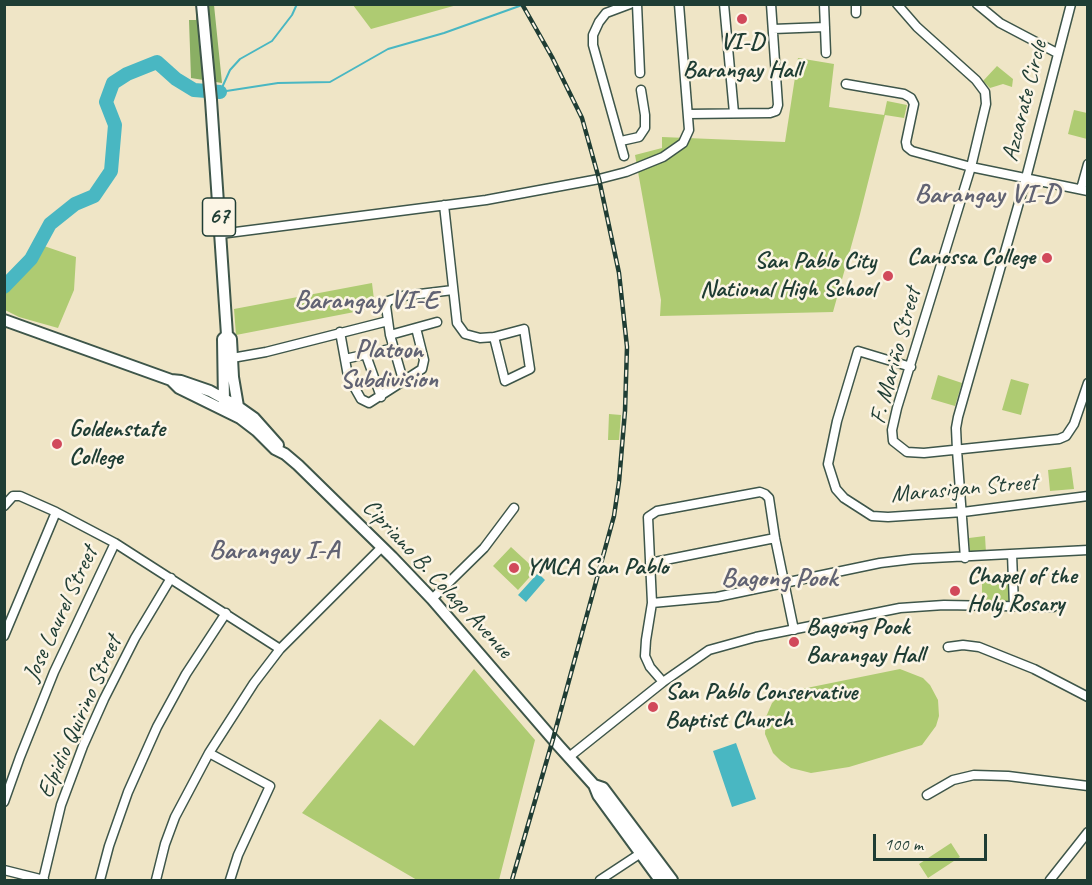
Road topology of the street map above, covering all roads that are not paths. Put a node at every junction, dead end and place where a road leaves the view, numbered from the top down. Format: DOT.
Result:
graph roads {
  1 [pos="202,4"];
  2 [pos="630,4"];
  3 [pos="637,4"];
  4 [pos="679,4"];
  5 [pos="724,4"];
  6 [pos="771,4"];
  7 [pos="824,4"];
  8 [pos="897,4"];
  9 [pos="977,4"];
  10 [pos="1071,4"];
  11 [pos="825,27"];
  12 [pos="773,28"];
  13 [pos="1057,52"];
  14 [pos="826,53"];
  15 [pos="640,73"];
  16 [pos="846,84"];
  17 [pos="641,90"];
  18 [pos="734,113"];
  19 [pos="688,114"];
  20 [pos="621,141"];
  21 [pos="624,156"];
  22 [pos="1088,164"];
  23 [pos="970,167"];
  24 [pos="1026,178"];
  25 [pos="1084,190"];
  26 [pos="444,205"];
  27 [pos="220,234"];
  28 [pos="453,290"];
  29 [pos="4,320"];
  30 [pos="388,321"];
  31 [pos="437,322"];
  32 [pos="416,328"];
  33 [pos="340,332"];
  34 [pos="227,334"];
  35 [pos="390,335"];
  36 [pos="495,337"];
  37 [pos="394,348"];
  38 [pos="366,355"];
  39 [pos="232,358"];
  40 [pos="345,359"];
  41 [pos="911,367"];
  42 [pos="404,380"];
  43 [pos="1088,383"];
  44 [pos="381,397"];
  45 [pos="224,403"];
  46 [pos="237,406"];
  47 [pos="240,418"];
  48 [pos="957,450"];
  49 [pos="285,454"];
  50 [pos="1088,496"];
  51 [pos="6,504"];
  52 [pos="514,508"];
  53 [pos="56,512"];
  54 [pos="963,512"];
  55 [pos="775,538"];
  56 [pos="115,543"];
  57 [pos="382,547"];
  58 [pos="1088,550"];
  59 [pos="1012,555"];
  60 [pos="965,558"];
  61 [pos="650,563"];
  62 [pos="171,578"];
  63 [pos="785,583"];
  64 [pos="432,599"];
  65 [pos="652,603"];
  66 [pos="1014,606"];
  67 [pos="1053,607"];
  68 [pos="226,613"];
  69 [pos="794,630"];
  70 [pos="4,636"];
  71 [pos="948,647"];
  72 [pos="280,649"];
  73 [pos="663,682"];
  74 [pos="1088,697"];
  75 [pos="209,753"];
  76 [pos="569,757"];
  77 [pos="1088,786"];
  78 [pos="927,795"];
  79 [pos="4,802"];
  80 [pos="1087,832"];
  81 [pos="643,848"];
  82 [pos="4,870"];
  83 [pos="44,880"];
  84 [pos="100,880"];
  85 [pos="156,880"];
  86 [pos="230,880"];
  87 [pos="600,880"];
  88 [pos="660,880"];
  89 [pos="672,880"];
  90 [pos="1050,880"];
  1 -- 27 [label="main road, 67"];
  2 -- 20 [label="street"];
  3 -- 15 [label="street"];
  4 -- 19 [label="street"];
  5 -- 18 [label="street"];
  6 -- 12 [label="street"];
  7 -- 11 [label="street"];
  8 -- 23 [label="street, F. Mariño Street"];
  9 -- 13 [label="street"];
  10 -- 13 [label="street, Azcarate Circle"];
  11 -- 12 [label="street"];
  11 -- 14 [label="street"];
  12 -- 18 [label="street"];
  13 -- 24 [label="street, Azcarate Circle"];
  16 -- 23 [label="street"];
  17 -- 20 [label="street"];
  18 -- 19 [label="street"];
  19 -- 26 [label="street"];
  20 -- 21 [label="street"];
  22 -- 25 [label="street"];
  23 -- 24 [label="street"];
  23 -- 41 [label="street, F. Mariño Street"];
  24 -- 25 [label="street"];
  24 -- 48 [label="street, Azcarate Circle"];
  26 -- 27 [label="street"];
  26 -- 28 [label="street"];
  27 -- 34 [label="main road, 67"];
  28 -- 30 [label="street"];
  28 -- 36 [label="street"];
  29 -- 45 [label="main road, Cipriano B. Colago Avenue"];
  30 -- 33 [label="street"];
  30 -- 35 [label="street"];
  31 -- 32 [label="street"];
  32 -- 35 [label="street"];
  32 -- 42 [label="street"];
  33 -- 39 [label="street"];
  33 -- 40 [label="street"];
  34 -- 39 [label="main road, 67"];
  34 -- 45 [label="main road, 67"];
  35 -- 37 [label="street"];
  36 -- 36 [label="street"];
  37 -- 38 [label="street"];
  37 -- 42 [label="street"];
  38 -- 40 [label="street"];
  38 -- 44 [label="street"];
  39 -- 46 [label="main road, 67"];
  40 -- 44 [label="street"];
  41 -- 48 [label="street, F. Mariño Street"];
  41 -- 54 [label="street, Marasigan Street"];
  42 -- 44 [label="street"];
  43 -- 48 [label="street"];
  45 -- 46 [label="main road, Cipriano B. Colago Avenue"];
  45 -- 47 [label="main road, Cipriano B. Colago Avenue"];
  46 -- 47 [label="main road, 67"];
  46 -- 49 [label="main road, Cipriano B. Colago Avenue"];
  47 -- 49 [label="main road, Cipriano B. Colago Avenue"];
  48 -- 54 [label="street, Azcarate Circle"];
  49 -- 57 [label="main road, Cipriano B. Colago Avenue"];
  50 -- 54 [label="street, Marasigan Street"];
  51 -- 53 [label="street"];
  52 -- 64 [label="street"];
  53 -- 56 [label="street"];
  53 -- 70 [label="street"];
  54 -- 60 [label="street, Azcarate Circle"];
  55 -- 61 [label="street"];
  55 -- 61 [label="street"];
  55 -- 63 [label="street"];
  56 -- 62 [label="street"];
  56 -- 79 [label="street, Jose Laurel Street"];
  57 -- 64 [label="main road, Cipriano B. Colago Avenue"];
  57 -- 72 [label="street"];
  58 -- 59 [label="street"];
  59 -- 60 [label="street"];
  59 -- 66 [label="street"];
  60 -- 63 [label="street"];
  61 -- 65 [label="street"];
  62 -- 68 [label="street"];
  62 -- 83 [label="street, Elpidio Quirino Street"];
  63 -- 65 [label="street"];
  63 -- 69 [label="street"];
  64 -- 76 [label="main road, Cipriano B. Colago Avenue"];
  65 -- 73 [label="street"];
  66 -- 67 [label="street"];
  66 -- 69 [label="street"];
  68 -- 72 [label="street"];
  68 -- 84 [label="street"];
  69 -- 73 [label="street"];
  71 -- 74 [label="street"];
  72 -- 75 [label="street"];
  73 -- 76 [label="street"];
  75 -- 85 [label="street"];
  75 -- 86 [label="street"];
  76 -- 81 [label="main road, Cipriano B. Colago Avenue"];
  77 -- 78 [label="street"];
  80 -- 90 [label="street"];
  81 -- 87 [label="street"];
  81 -- 88 [label="main road"];
  81 -- 89 [label="main road"];
  82 -- 83 [label="street"];
}
